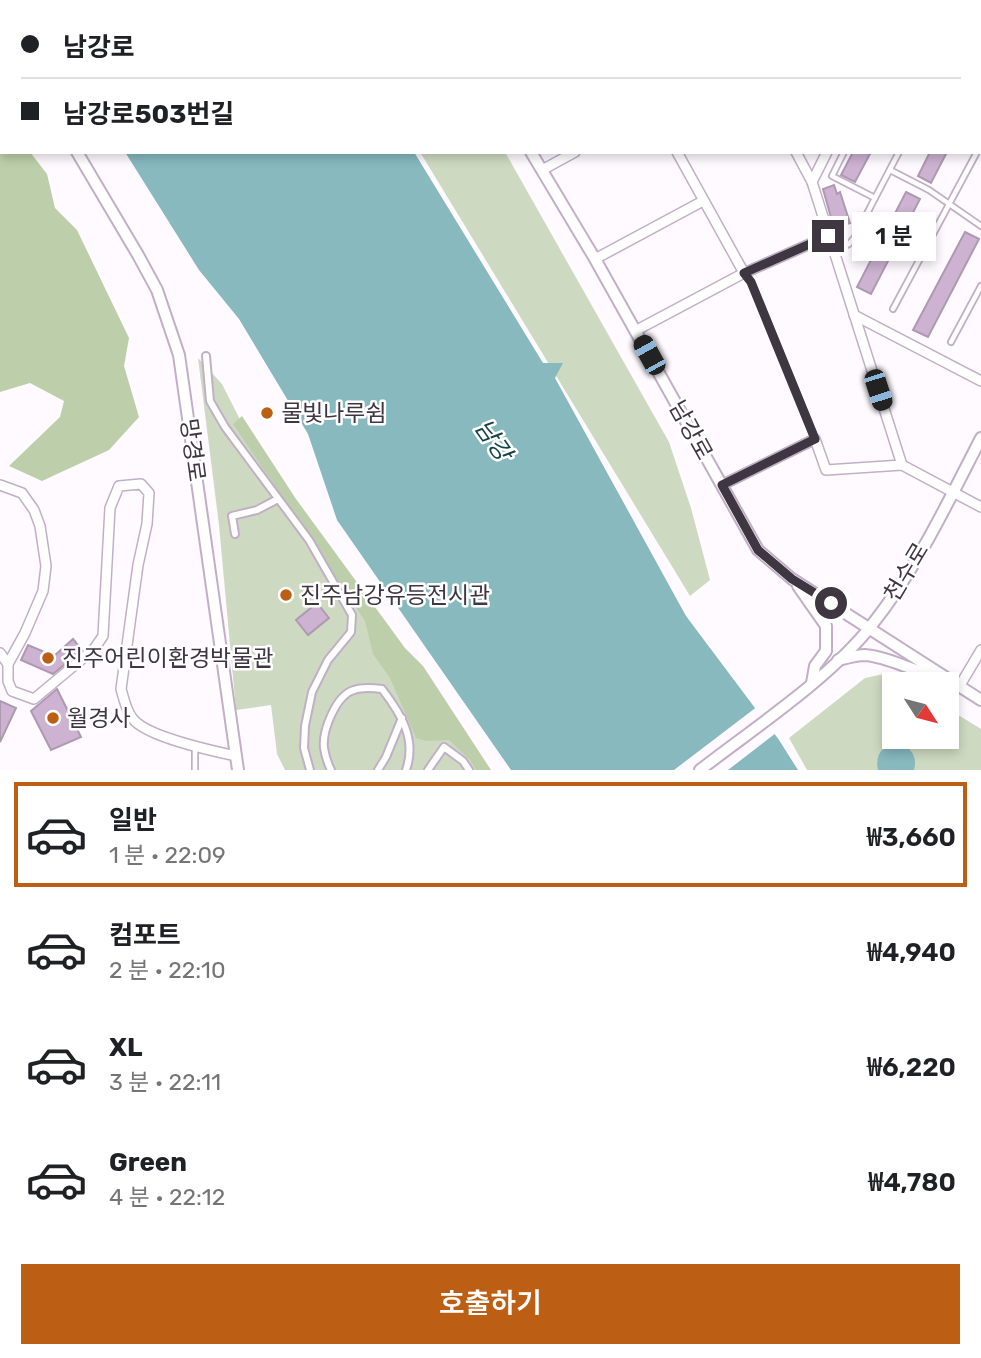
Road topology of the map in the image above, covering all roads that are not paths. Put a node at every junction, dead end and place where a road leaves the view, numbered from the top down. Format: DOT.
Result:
graph roads {
  1 [pos="78,154"];
  2 [pos="532,154"];
  3 [pos="571,154"];
  4 [pos="678,154"];
  5 [pos="797,154"];
  6 [pos="826,154"];
  7 [pos="843,154"];
  8 [pos="898,154"];
  9 [pos="976,154"];
  10 [pos="542,170"];
  11 [pos="890,170"];
  12 [pos="812,182"];
  13 [pos="875,198"];
  14 [pos="703,201"];
  15 [pos="950,205"];
  16 [pos="981,226"];
  17 [pos="828,236"];
  18 [pos="832,251"];
  19 [pos="595,259"];
  20 [pos="744,273"];
  21 [pos="981,286"];
  22 [pos="894,309"];
  23 [pos="854,315"];
  24 [pos="635,331"];
  25 [pos="951,342"];
  26 [pos="206,356"];
  27 [pos="981,381"];
  28 [pos="981,438"];
  29 [pos="815,439"];
  30 [pos="902,465"];
  31 [pos="0,485"];
  32 [pos="722,485"];
  33 [pos="953,493"];
  34 [pos="278,499"];
  35 [pos="981,507"];
  36 [pos="235,534"];
  37 [pos="792,579"];
  38 [pos="870,628"];
  39 [pos="981,650"];
  40 [pos="0,653"];
  41 [pos="838,660"];
  42 [pos="8,664"];
  43 [pos="918,672"];
  44 [pos="937,672"];
  45 [pos="810,685"];
  46 [pos="959,687"];
  47 [pos="981,700"];
  48 [pos="402,718"];
  49 [pos="195,746"];
  50 [pos="236,756"];
  51 [pos="195,770"];
  52 [pos="238,770"];
  53 [pos="310,770"];
  54 [pos="331,770"];
  55 [pos="377,770"];
  56 [pos="406,770"];
  57 [pos="428,770"];
  58 [pos="469,770"];
  59 [pos="700,770"];
  1 -- 50 [label="street, 망경로"];
  2 -- 10 [label="street, 남강로"];
  3 -- 10 [label="street"];
  4 -- 14 [label="street"];
  5 -- 12 [label="street"];
  6 -- 12 [label="street"];
  7 -- 13 [label="lane"];
  8 -- 11 [label="lane"];
  9 -- 15 [label="lane"];
  10 -- 19 [label="street, 남강로"];
  11 -- 13 [label="lane"];
  11 -- 15 [label="lane"];
  12 -- 17 [label="street"];
  13 -- 18 [label="lane"];
  14 -- 19 [label="street"];
  14 -- 20 [label="street"];
  15 -- 16 [label="lane"];
  15 -- 22 [label="lane"];
  17 -- 18 [label="street"];
  17 -- 20 [label="street"];
  18 -- 23 [label="street"];
  19 -- 24 [label="street, 남강로"];
  20 -- 24 [label="street"];
  20 -- 29 [label="lane"];
  21 -- 25 [label="lane"];
  23 -- 27 [label="street"];
  23 -- 30 [label="street"];
  24 -- 32 [label="street, 남강로"];
  26 -- 34 [label="street"];
  28 -- 33 [label="street, 천수로"];
  29 -- 30 [label="street"];
  29 -- 32 [label="street"];
  30 -- 33 [label="street"];
  31 -- 42 [label="street"];
  32 -- 37 [label="street, 남강로"];
  33 -- 35 [label="street"];
  33 -- 38 [label="street, 천수로"];
  34 -- 36 [label="street"];
  34 -- 53 [label="street"];
  37 -- 38 [label="street, 남강로"];
  37 -- 45 [label="street"];
  38 -- 41 [label="street, 천수로"];
  38 -- 44 [label="street, 남강로"];
  39 -- 46 [label="street"];
  40 -- 42 [label="street"];
  41 -- 43 [label="street"];
  41 -- 45 [label="street, 천수로"];
  42 -- 49 [label="street"];
  45 -- 59 [label="street, 천수로"];
  46 -- 47 [label="street, 남강로"];
  48 -- 54 [label="street"];
  48 -- 55 [label="street"];
  48 -- 56 [label="street"];
  49 -- 50 [label="street"];
  49 -- 51 [label="lane"];
  50 -- 52 [label="street, 망경로"];
  57 -- 58 [label="street"];
}
